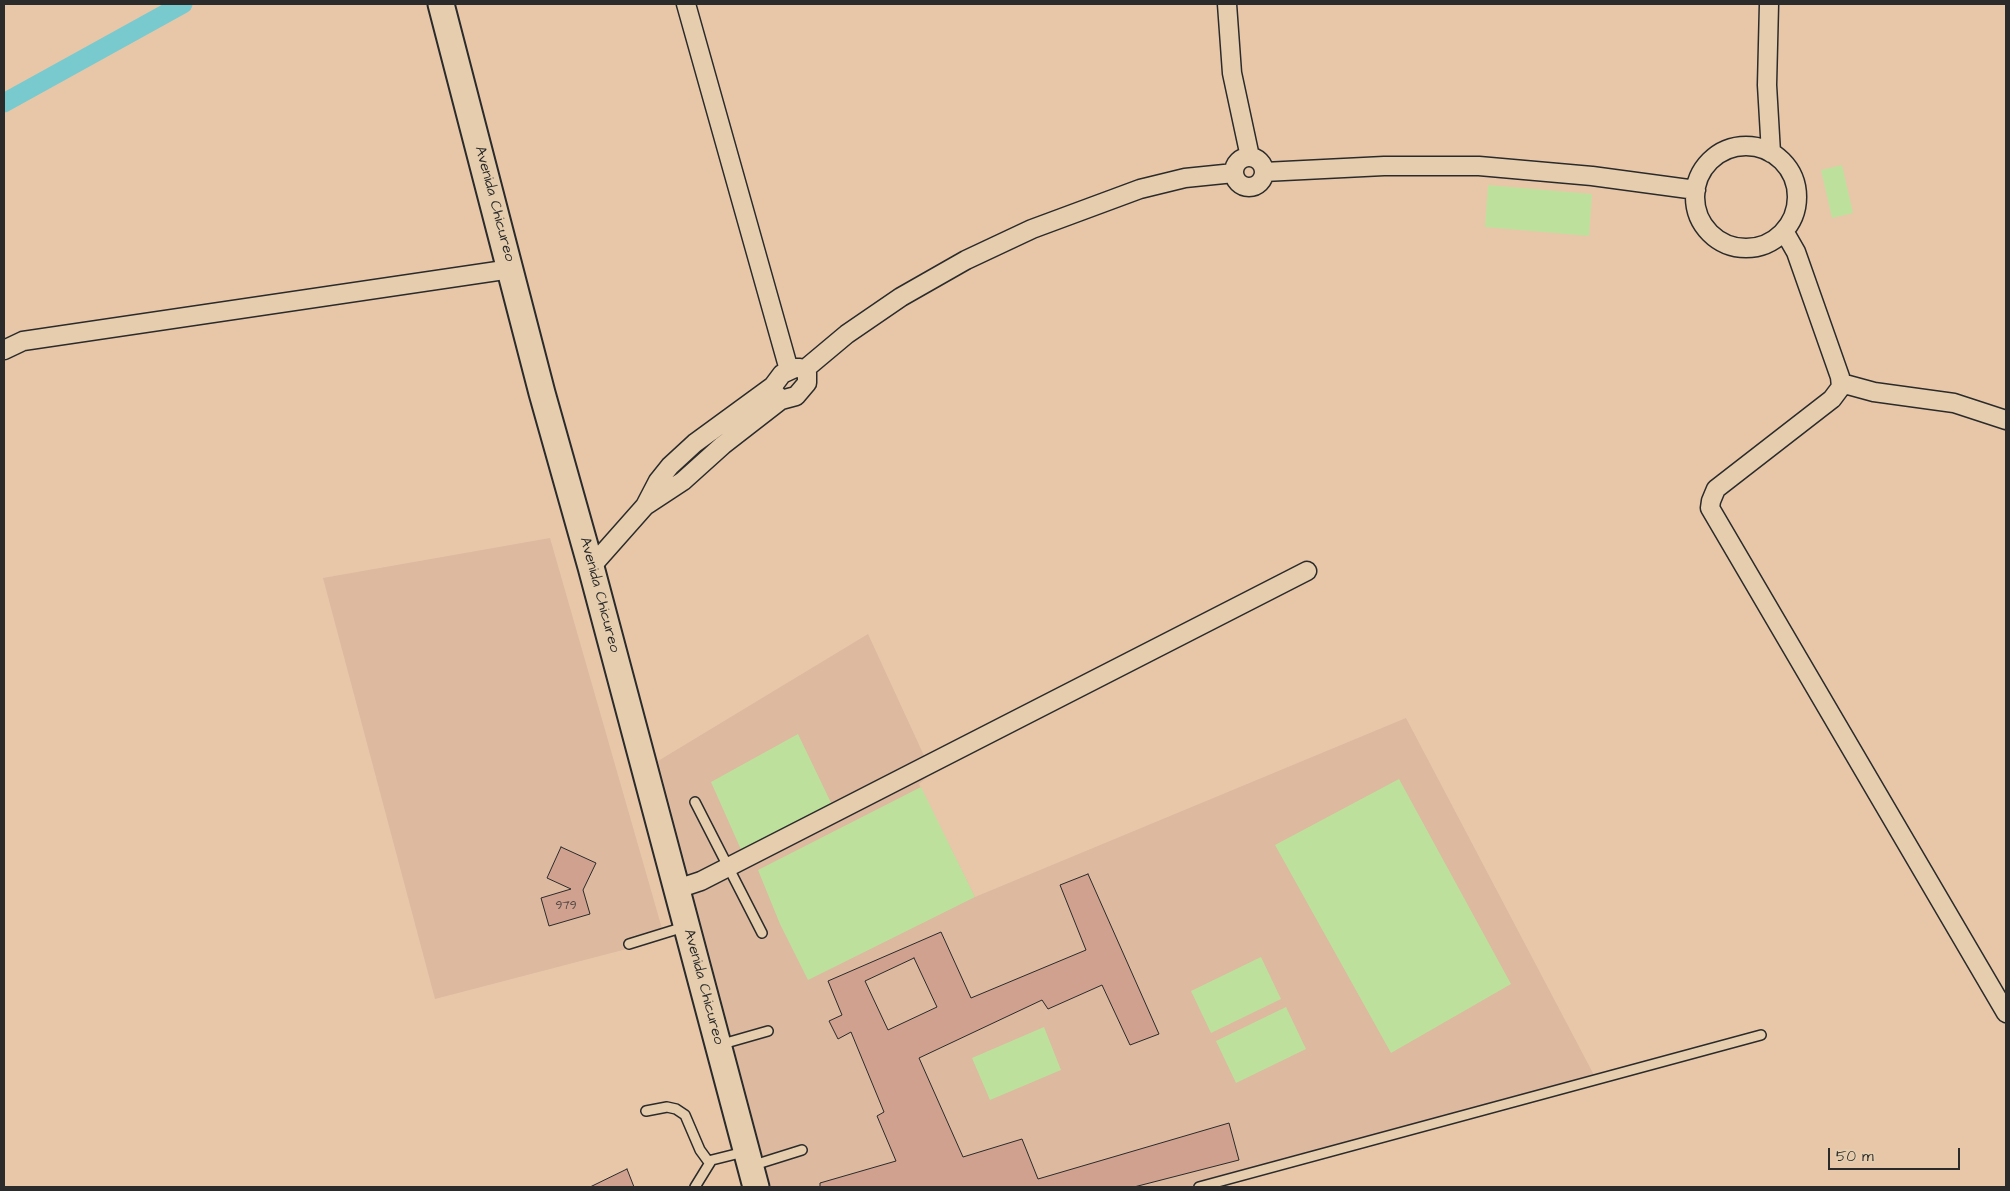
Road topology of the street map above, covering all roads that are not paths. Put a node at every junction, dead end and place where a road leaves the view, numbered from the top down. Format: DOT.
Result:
graph roads {
  1 [pos="441,4"];
  2 [pos="686,4"];
  3 [pos="1227,4"];
  4 [pos="1769,4"];
  5 [pos="1771,153"];
  6 [pos="1250,157"];
  7 [pos="1264,172"];
  8 [pos="1234,173"];
  9 [pos="1696,190"];
  10 [pos="1784,231"];
  11 [pos="511,270"];
  12 [pos="4,339"];
  13 [pos="23,341"];
  14 [pos="4,350"];
  15 [pos="797,370"];
  16 [pos="1841,383"];
  17 [pos="777,393"];
  18 [pos="2006,420"];
  19 [pos="591,567"];
  20 [pos="1308,571"];
  21 [pos="695,802"];
  22 [pos="729,867"];
  23 [pos="677,889"];
  24 [pos="687,926"];
  25 [pos="762,933"];
  26 [pos="629,944"];
  27 [pos="2006,1013"];
  28 [pos="768,1031"];
  29 [pos="1762,1034"];
  30 [pos="718,1045"];
  31 [pos="646,1110"];
  32 [pos="802,1150"];
  33 [pos="711,1161"];
  34 [pos="751,1168"];
  35 [pos="695,1187"];
  36 [pos="1199,1187"];
  1 -- 11 [label="main road, Avenida Chicureo"];
  2 -- 15 [label="street"];
  3 -- 6 [label="street"];
  4 -- 5 [label="street"];
  5 -- 9 [label="street"];
  5 -- 10 [label="street"];
  6 -- 7 [label="street"];
  6 -- 8 [label="street"];
  7 -- 8 [label="street"];
  7 -- 9 [label="street"];
  8 -- 15 [label="street"];
  9 -- 10 [label="street"];
  10 -- 16 [label="street"];
  11 -- 13 [label="street"];
  11 -- 19 [label="main road, Avenida Chicureo"];
  12 -- 13 [label="street"];
  13 -- 14 [label="street"];
  15 -- 17 [label="street"];
  15 -- 17 [label="street"];
  16 -- 18 [label="street"];
  16 -- 27 [label="street"];
  17 -- 19 [label="street"];
  19 -- 23 [label="main road, Avenida Chicureo"];
  20 -- 22 [label="street"];
  21 -- 22 [label="lane"];
  22 -- 23 [label="street"];
  22 -- 25 [label="lane"];
  23 -- 24 [label="main road, Avenida Chicureo"];
  24 -- 26 [label="lane"];
  24 -- 30 [label="main road, Avenida Chicureo"];
  28 -- 30 [label="lane"];
  29 -- 36 [label="lane"];
  30 -- 34 [label="main road, Avenida Chicureo"];
  31 -- 33 [label="lane"];
  32 -- 34 [label="lane"];
  33 -- 34 [label="lane"];
  33 -- 35 [label="lane"];
}
